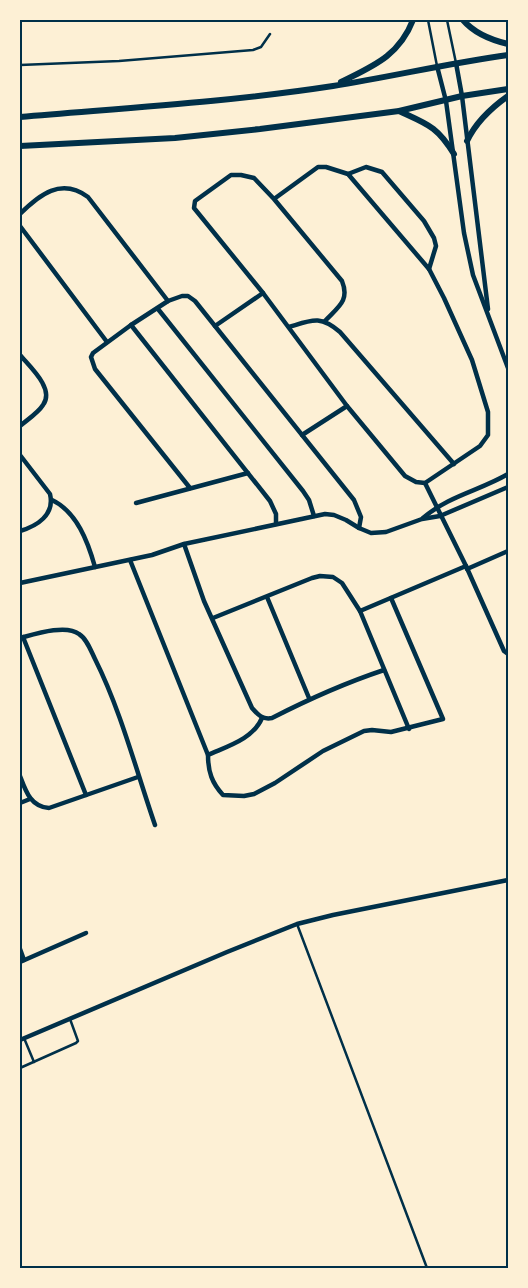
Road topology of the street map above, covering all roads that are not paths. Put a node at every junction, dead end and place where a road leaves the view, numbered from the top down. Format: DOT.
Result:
graph roads {
  1 [pos="413,20"];
  2 [pos="428,20"];
  3 [pos="447,20"];
  4 [pos="463,20"];
  5 [pos="270,34"];
  6 [pos="508,44"];
  7 [pos="508,55"];
  8 [pos="456,62"];
  9 [pos="20,65"];
  10 [pos="437,66"];
  11 [pos="333,86"];
  12 [pos="508,89"];
  13 [pos="462,96"];
  14 [pos="508,96"];
  15 [pos="445,100"];
  16 [pos="398,111"];
  17 [pos="20,117"];
  18 [pos="467,141"];
  19 [pos="20,146"];
  20 [pos="454,154"];
  21 [pos="348,174"];
  22 [pos="274,198"];
  23 [pos="20,214"];
  24 [pos="20,226"];
  25 [pos="429,268"];
  26 [pos="263,293"];
  27 [pos="168,302"];
  28 [pos="158,309"];
  29 [pos="488,314"];
  30 [pos="325,321"];
  31 [pos="131,325"];
  32 [pos="215,326"];
  33 [pos="289,327"];
  34 [pos="107,342"];
  35 [pos="20,355"];
  36 [pos="508,368"];
  37 [pos="347,406"];
  38 [pos="20,426"];
  39 [pos="302,435"];
  40 [pos="20,455"];
  41 [pos="454,464"];
  42 [pos="248,473"];
  43 [pos="508,474"];
  44 [pos="493,481"];
  45 [pos="425,483"];
  46 [pos="508,487"];
  47 [pos="190,488"];
  48 [pos="497,491"];
  49 [pos="52,500"];
  50 [pos="136,503"];
  51 [pos="436,507"];
  52 [pos="314,516"];
  53 [pos="440,516"];
  54 [pos="422,519"];
  55 [pos="276,524"];
  56 [pos="359,528"];
  57 [pos="20,531"];
  58 [pos="184,544"];
  59 [pos="508,550"];
  60 [pos="130,560"];
  61 [pos="95,567"];
  62 [pos="467,568"];
  63 [pos="20,583"];
  64 [pos="266,597"];
  65 [pos="391,598"];
  66 [pos="360,611"];
  67 [pos="213,618"];
  68 [pos="22,638"];
  69 [pos="508,654"];
  70 [pos="384,670"];
  71 [pos="309,698"];
  72 [pos="262,718"];
  73 [pos="409,729"];
  74 [pos="208,755"];
  75 [pos="20,776"];
  76 [pos="138,777"];
  77 [pos="86,795"];
  78 [pos="30,799"];
  79 [pos="20,803"];
  80 [pos="155,824"];
  81 [pos="508,880"];
  82 [pos="297,924"];
  83 [pos="86,933"];
  84 [pos="20,949"];
  85 [pos="22,961"];
  86 [pos="70,1019"];
  87 [pos="22,1039"];
  88 [pos="34,1062"];
  89 [pos="20,1068"];
  90 [pos="427,1268"];
  1 -- 11 [label="main road"];
  2 -- 10 [label="lane"];
  3 -- 8 [label="lane"];
  4 -- 6 [label="main road"];
  5 -- 9 [label="lane"];
  7 -- 8 [label="main road"];
  8 -- 10 [label="main road"];
  8 -- 13 [label="street"];
  10 -- 11 [label="main road"];
  10 -- 15 [label="street"];
  11 -- 17 [label="main road"];
  12 -- 13 [label="main road"];
  13 -- 15 [label="main road"];
  13 -- 18 [label="street"];
  14 -- 18 [label="main road"];
  15 -- 16 [label="main road"];
  15 -- 20 [label="street"];
  16 -- 19 [label="main road"];
  16 -- 20 [label="main road"];
  18 -- 29 [label="street"];
  20 -- 29 [label="street"];
  21 -- 22 [label="street"];
  21 -- 25 [label="street"];
  21 -- 25 [label="street"];
  22 -- 26 [label="street"];
  22 -- 30 [label="street"];
  23 -- 27 [label="street"];
  24 -- 34 [label="street"];
  25 -- 41 [label="street"];
  26 -- 32 [label="street"];
  26 -- 33 [label="street"];
  27 -- 28 [label="street"];
  27 -- 32 [label="street"];
  28 -- 31 [label="street"];
  28 -- 52 [label="street"];
  29 -- 36 [label="street"];
  30 -- 33 [label="street"];
  30 -- 41 [label="street"];
  31 -- 34 [label="street"];
  31 -- 42 [label="street"];
  32 -- 39 [label="street"];
  33 -- 37 [label="street"];
  34 -- 47 [label="street"];
  35 -- 38 [label="street"];
  37 -- 39 [label="street"];
  37 -- 45 [label="street"];
  39 -- 56 [label="street"];
  40 -- 49 [label="street"];
  41 -- 45 [label="street"];
  42 -- 47 [label="street"];
  42 -- 55 [label="street"];
  43 -- 44 [label="street"];
  44 -- 48 [label="street"];
  44 -- 51 [label="street"];
  45 -- 51 [label="street"];
  46 -- 48 [label="street"];
  47 -- 50 [label="street"];
  48 -- 53 [label="street"];
  49 -- 57 [label="street"];
  49 -- 61 [label="street"];
  51 -- 53 [label="street"];
  51 -- 54 [label="street"];
  52 -- 55 [label="street"];
  52 -- 56 [label="street"];
  53 -- 54 [label="street"];
  53 -- 62 [label="street"];
  54 -- 56 [label="street"];
  55 -- 58 [label="street"];
  58 -- 60 [label="street"];
  58 -- 67 [label="street"];
  59 -- 62 [label="street"];
  60 -- 61 [label="street"];
  60 -- 74 [label="street"];
  61 -- 63 [label="street"];
  62 -- 65 [label="street"];
  62 -- 69 [label="street"];
  64 -- 66 [label="street"];
  64 -- 67 [label="street"];
  64 -- 71 [label="street"];
  65 -- 66 [label="street"];
  65 -- 73 [label="street"];
  66 -- 70 [label="street"];
  67 -- 72 [label="street"];
  68 -- 76 [label="street"];
  68 -- 77 [label="street"];
  70 -- 71 [label="street"];
  70 -- 73 [label="street"];
  71 -- 72 [label="street"];
  72 -- 74 [label="street"];
  73 -- 74 [label="street"];
  75 -- 78 [label="street"];
  76 -- 77 [label="street"];
  76 -- 80 [label="street"];
  77 -- 78 [label="street"];
  78 -- 79 [label="street"];
  81 -- 82 [label="street"];
  82 -- 86 [label="street"];
  82 -- 90 [label="lane"];
  83 -- 85 [label="street"];
  84 -- 85 [label="street"];
  86 -- 87 [label="street"];
  86 -- 88 [label="lane"];
  87 -- 88 [label="lane"];
  88 -- 89 [label="lane"];
}
